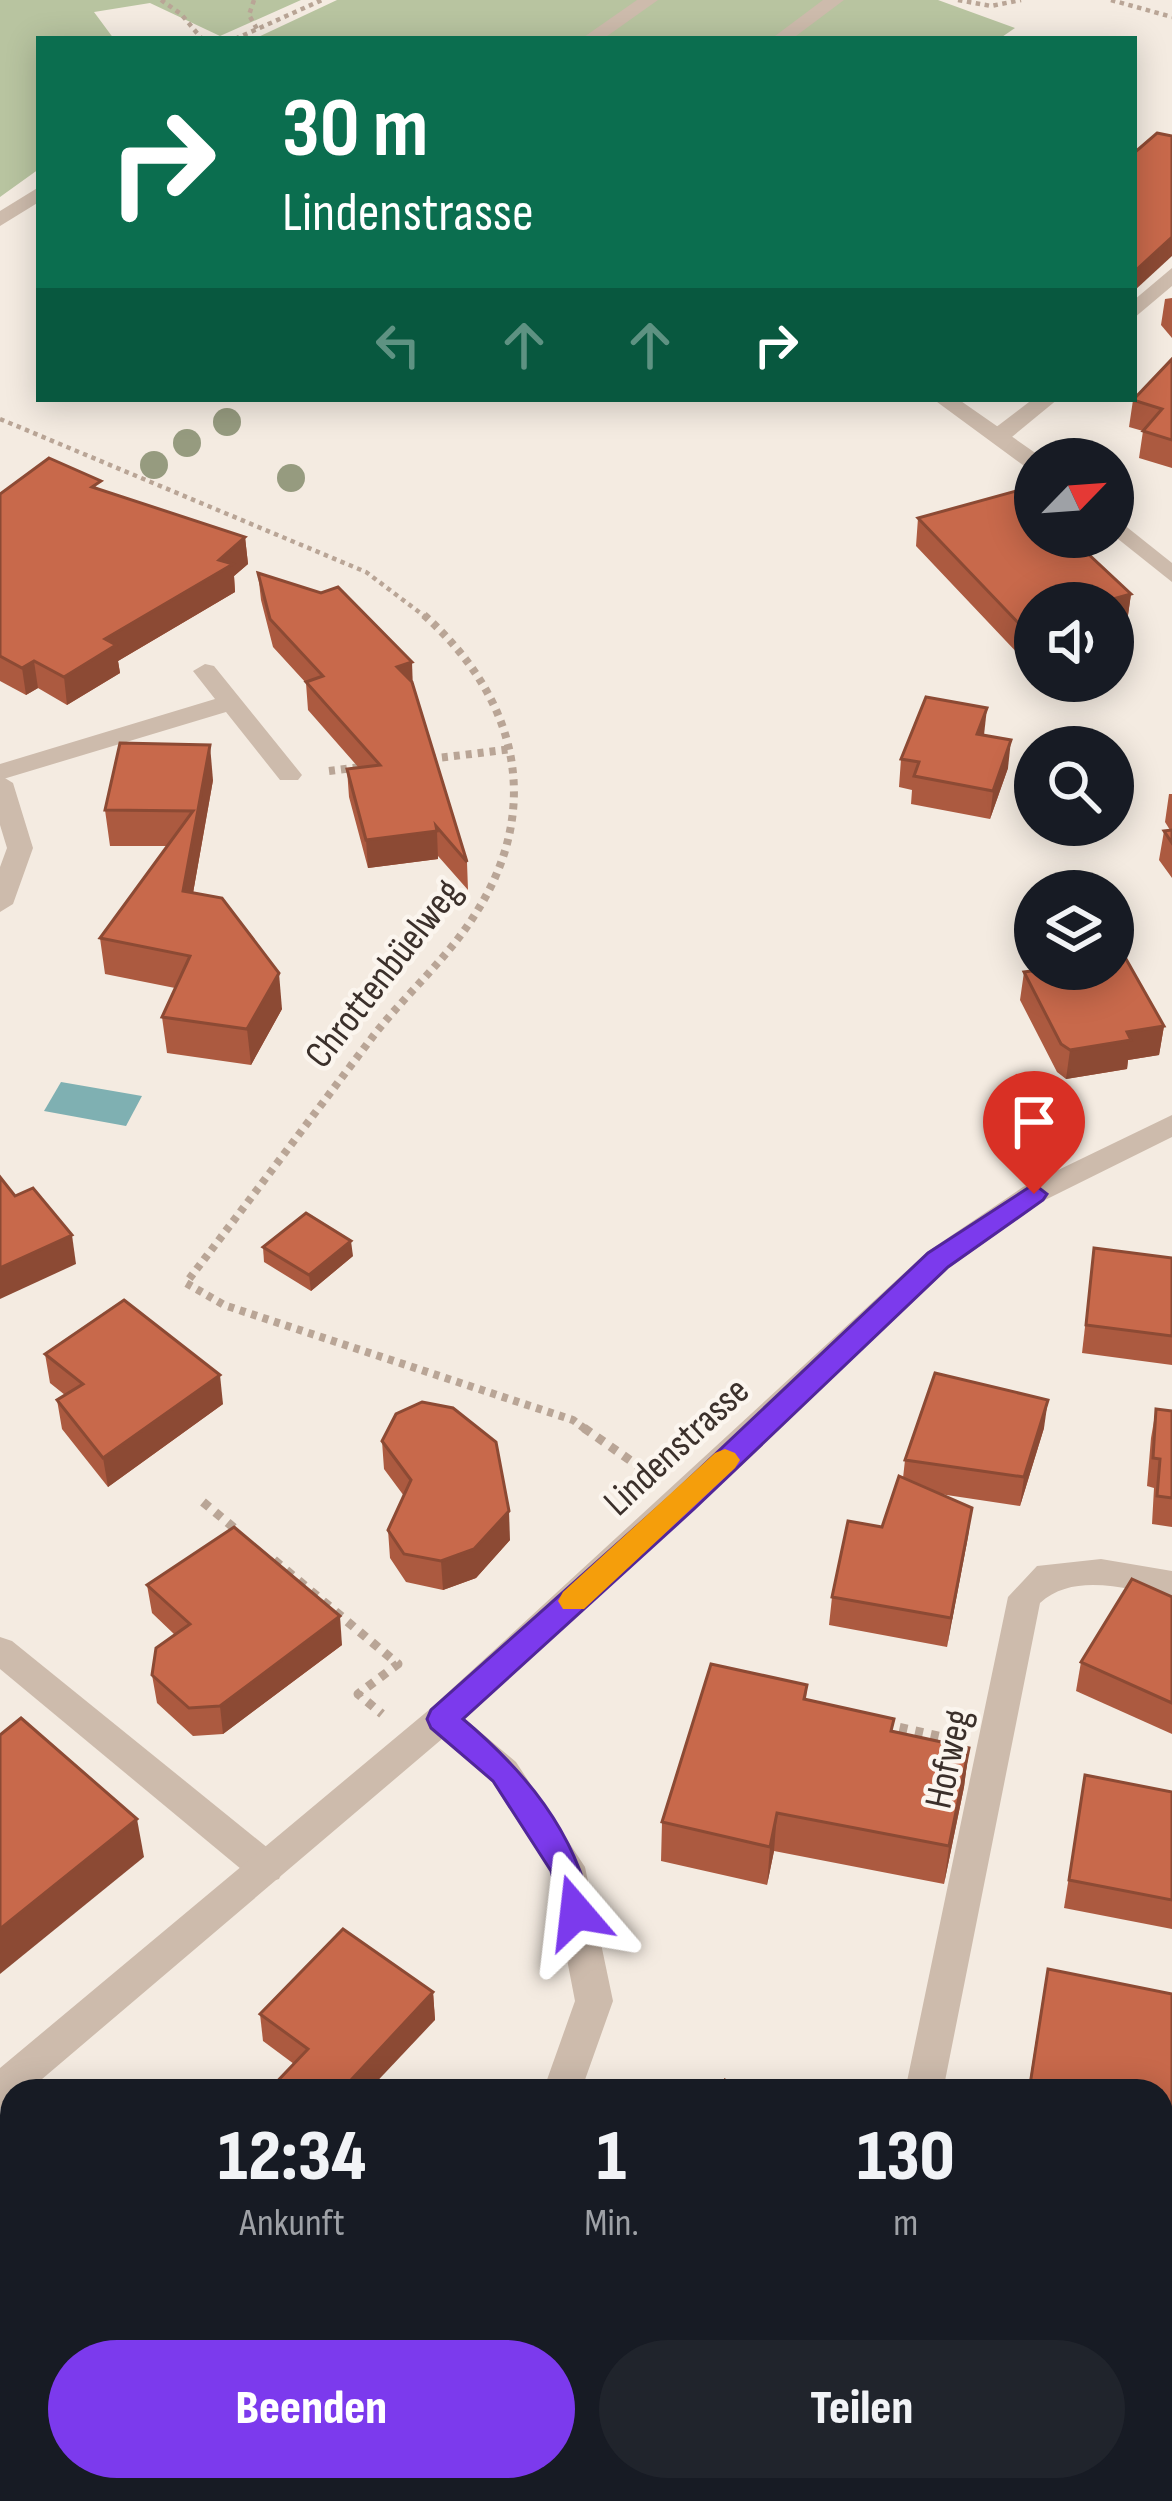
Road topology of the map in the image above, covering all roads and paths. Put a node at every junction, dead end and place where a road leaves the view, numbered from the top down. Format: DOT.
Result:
graph roads {
  1 [pos="160,0"];
  2 [pos="254,0"];
  3 [pos="322,0"];
  4 [pos="649,0"];
  5 [pos="835,0"];
  6 [pos="958,0"];
  7 [pos="1021,0"];
  8 [pos="1111,0"];
  9 [pos="1172,16"];
  10 [pos="257,29"];
  11 [pos="199,36"];
  12 [pos="242,36"];
  13 [pos="595,36"];
  14 [pos="784,36"];
  15 [pos="36,195"];
  16 [pos="0,220"];
  17 [pos="1172,274"];
  18 [pos="1137,309"];
  19 [pos="948,402"];
  20 [pos="1043,402"];
  21 [pos="0,419"];
  22 [pos="999,436"];
  23 [pos="1014,447"];
  24 [pos="1134,535"];
  25 [pos="1161,550"];
  26 [pos="1172,575"];
  27 [pos="205,671"];
  28 [pos="231,702"];
  29 [pos="512,749"];
  30 [pos="424,759"];
  31 [pos="379,765"];
  32 [pos="0,772"];
  33 [pos="289,776"];
  34 [pos="0,783"];
  35 [pos="0,904"];
  36 [pos="1172,1125"];
  37 [pos="203,1502"];
  38 [pos="683,1502"];
  39 [pos="1172,1585"];
  40 [pos="0,1649"];
  41 [pos="358,1694"];
  42 [pos="442,1719"];
  43 [pos="878,1722"];
  44 [pos="994,1748"];
  45 [pos="266,1868"];
  46 [pos="14,2079"];
  47 [pos="566,2079"];
  48 [pos="926,2079"];
  1 -- 11 [label="path"];
  2 -- 10 [label="path"];
  3 -- 10 [label="path"];
  4 -- 13 [label="street"];
  5 -- 14 [label="street"];
  6 -- 7 [label="path"];
  8 -- 9 [label="path"];
  10 -- 12 [label="path"];
  15 -- 16 [label="street"];
  17 -- 18 [label="street"];
  19 -- 22 [label="street"];
  20 -- 22 [label="street"];
  21 -- 29 [label="path, Chrottenbüelweg"];
  22 -- 23 [label="street"];
  24 -- 25 [label="street"];
  25 -- 26 [label="street"];
  27 -- 28 [label="street"];
  28 -- 32 [label="street"];
  28 -- 33 [label="street"];
  29 -- 30 [label="path"];
  29 -- 38 [label="path, Chrottenbüelweg"];
  31 -- 33 [label="path"];
  34 -- 35 [label="street"];
  36 -- 38 [label="street, Lindenstrasse"];
  37 -- 41 [label="path"];
  38 -- 42 [label="street, Lindenstrasse"];
  39 -- 44 [label="street, Hofweg"];
  40 -- 45 [label="street"];
  42 -- 45 [label="street, Lindenstrasse"];
  42 -- 47 [label="street"];
  43 -- 44 [label="path"];
  44 -- 48 [label="street, Hofweg"];
  45 -- 46 [label="street, Lindenstrasse"];
}
